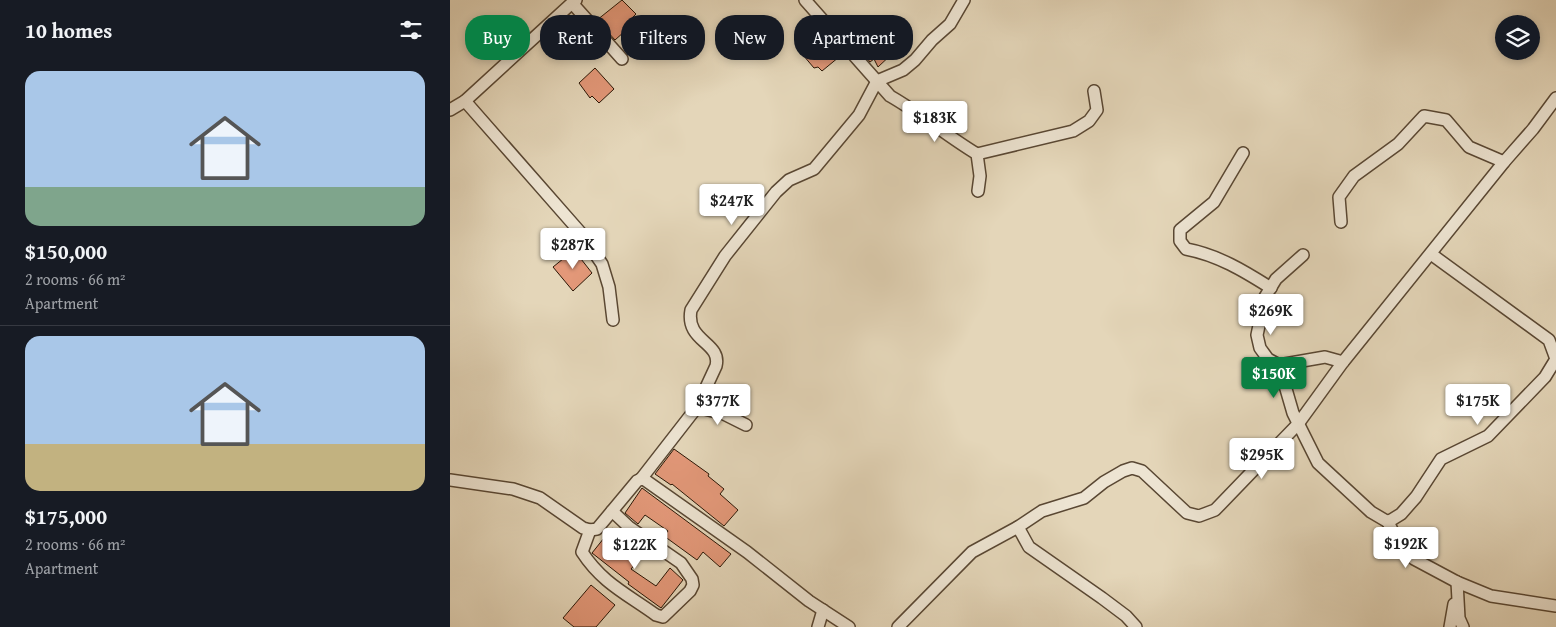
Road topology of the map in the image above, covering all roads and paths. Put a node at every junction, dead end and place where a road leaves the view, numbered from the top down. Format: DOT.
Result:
graph roads {
  1 [pos="805,0"];
  2 [pos="964,0"];
  3 [pos="574,2"];
  4 [pos="621,58"];
  5 [pos="877,81"];
  6 [pos="1094,91"];
  7 [pos="1556,98"];
  8 [pos="465,100"];
  9 [pos="451,108"];
  10 [pos="1242,153"];
  11 [pos="976,154"];
  12 [pos="1504,162"];
  13 [pos="978,191"];
  14 [pos="1341,222"];
  15 [pos="1431,254"];
  16 [pos="1304,255"];
  17 [pos="1271,288"];
  18 [pos="613,320"];
  19 [pos="1342,362"];
  20 [pos="1279,365"];
  21 [pos="698,407"];
  22 [pos="1298,424"];
  23 [pos="746,425"];
  24 [pos="641,478"];
  25 [pos="450,480"];
  26 [pos="612,511"];
  27 [pos="1388,522"];
  28 [pos="1018,527"];
  29 [pos="590,530"];
  30 [pos="1457,582"];
  31 [pos="1556,606"];
  32 [pos="823,610"];
  33 [pos="1126,616"];
  34 [pos="818,627"];
  35 [pos="849,627"];
  36 [pos="898,627"];
  37 [pos="1120,627"];
  38 [pos="1136,627"];
  39 [pos="1450,627"];
  40 [pos="1463,627"];
  1 -- 5 [label="street"];
  2 -- 5 [label="street"];
  3 -- 4 [label="street"];
  3 -- 8 [label="street"];
  5 -- 11 [label="street"];
  5 -- 21 [label="street"];
  6 -- 11 [label="street"];
  7 -- 12 [label="street"];
  8 -- 9 [label="street"];
  8 -- 18 [label="street"];
  10 -- 17 [label="street"];
  11 -- 13 [label="street"];
  12 -- 14 [label="street"];
  12 -- 15 [label="street"];
  15 -- 19 [label="street"];
  15 -- 27 [label="street"];
  16 -- 17 [label="street"];
  17 -- 20 [label="street"];
  19 -- 20 [label="street"];
  19 -- 22 [label="street"];
  20 -- 22 [label="street"];
  21 -- 23 [label="street"];
  21 -- 24 [label="street"];
  22 -- 27 [label="street"];
  22 -- 28 [label="street"];
  24 -- 26 [label="street"];
  24 -- 32 [label="street"];
  25 -- 29 [label="street"];
  26 -- 29 [label="street"];
  26 -- 29 [label="street"];
  27 -- 30 [label="street"];
  28 -- 33 [label="street"];
  28 -- 36 [label="street"];
  30 -- 31 [label="street"];
  30 -- 39 [label="street"];
  30 -- 40 [label="street"];
  32 -- 34 [label="street"];
  32 -- 35 [label="street"];
  33 -- 37 [label="street"];
  33 -- 38 [label="street"];
}
